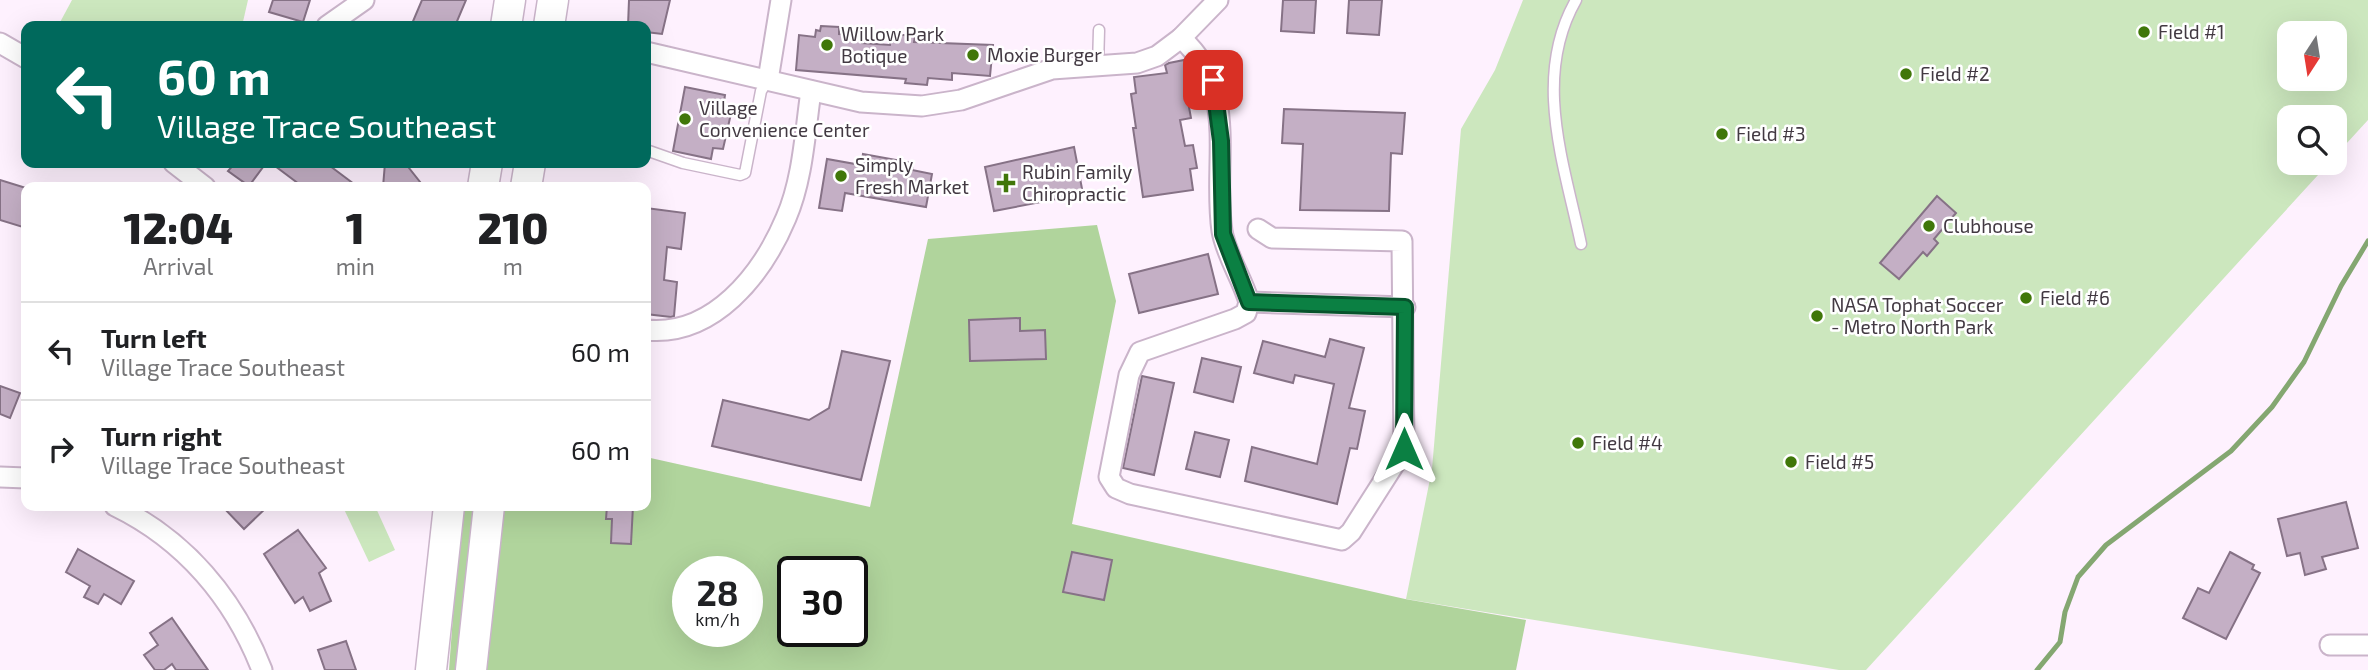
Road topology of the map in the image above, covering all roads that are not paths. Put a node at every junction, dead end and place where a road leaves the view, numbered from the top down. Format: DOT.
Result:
graph roads {
  1 [pos="364,0"];
  2 [pos="510,0"];
  3 [pos="553,0"];
  4 [pos="781,0"];
  5 [pos="1217,0"];
  6 [pos="1576,0"];
  7 [pos="334,21"];
  8 [pos="507,21"];
  9 [pos="550,21"];
  10 [pos="1099,30"];
  11 [pos="1181,38"];
  12 [pos="0,43"];
  13 [pos="21,55"];
  14 [pos="656,59"];
  15 [pos="1098,67"];
  16 [pos="768,80"];
  17 [pos="811,91"];
  18 [pos="651,152"];
  19 [pos="183,168"];
  20 [pos="199,182"];
  21 [pos="1258,229"];
  22 [pos="1581,244"];
  23 [pos="1249,302"];
  24 [pos="1405,307"];
  25 [pos="651,330"];
  26 [pos="0,477"];
  27 [pos="21,478"];
  28 [pos="124,511"];
  29 [pos="448,511"];
  30 [pos="488,511"];
  31 [pos="2330,645"];
  32 [pos="2368,645"];
  33 [pos="261,670"];
  34 [pos="431,670"];
  35 [pos="471,670"];
  1 -- 7 [label="street"];
  2 -- 8 [label="main road"];
  3 -- 9 [label="main road"];
  4 -- 16 [label="street"];
  5 -- 11 [label="street"];
  6 -- 22 [label="lane"];
  10 -- 15 [label="lane"];
  11 -- 15 [label="street"];
  11 -- 23 [label="street"];
  12 -- 13 [label="street"];
  14 -- 16 [label="street"];
  15 -- 17 [label="street"];
  16 -- 17 [label="street"];
  16 -- 18 [label="lane"];
  17 -- 25 [label="street"];
  19 -- 20 [label="street"];
  21 -- 24 [label="street"];
  23 -- 24 [label="street"];
  23 -- 24 [label="street"];
  26 -- 27 [label="street"];
  28 -- 33 [label="street"];
  29 -- 34 [label="main road"];
  30 -- 35 [label="main road"];
  31 -- 32 [label="street"];
}
